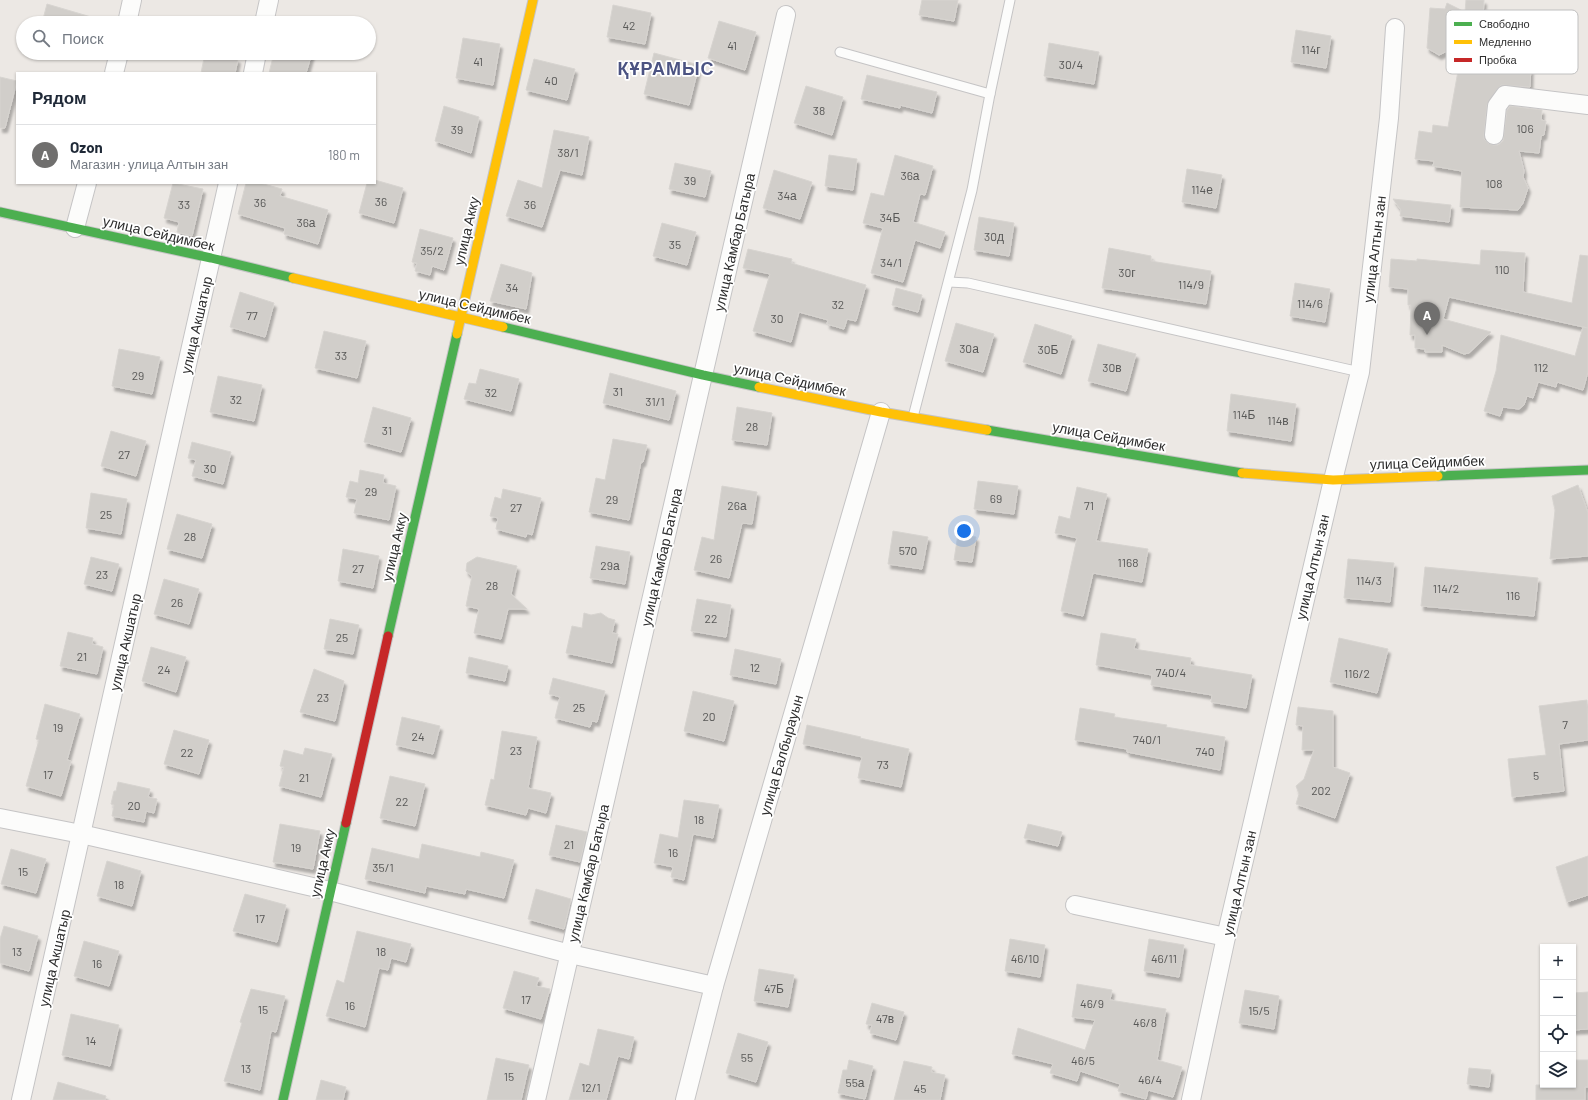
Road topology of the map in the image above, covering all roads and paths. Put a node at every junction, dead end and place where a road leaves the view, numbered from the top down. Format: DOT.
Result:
graph roads {
  1 [pos="132,0"];
  2 [pos="269,0"];
  3 [pos="533,0"];
  4 [pos="1010,0"];
  5 [pos="786,14"];
  6 [pos="129,16"];
  7 [pos="266,16"];
  8 [pos="1395,28"];
  9 [pos="840,52"];
  10 [pos="117,60"];
  11 [pos="255,60"];
  12 [pos="114,72"];
  13 [pos="252,72"];
  14 [pos="990,94"];
  15 [pos="1588,105"];
  16 [pos="1494,135"];
  17 [pos="87,184"];
  18 [pos="228,184"];
  19 [pos="0,212"];
  20 [pos="75,228"];
  21 [pos="211,258"];
  22 [pos="949,282"];
  23 [pos="461,316"];
  24 [pos="1360,372"];
  25 [pos="703,375"];
  26 [pos="881,412"];
  27 [pos="913,417"];
  28 [pos="1588,470"];
  29 [pos="1333,480"];
  30 [pos="0,818"];
  31 [pos="81,834"];
  32 [pos="330,891"];
  33 [pos="1075,905"];
  34 [pos="1226,937"];
  35 [pos="570,954"];
  36 [pos="714,986"];
  37 [pos="21,1100"];
  38 [pos="283,1100"];
  39 [pos="536,1100"];
  40 [pos="685,1100"];
  41 [pos="1191,1100"];
  1 -- 6 [label="street"];
  2 -- 7 [label="street"];
  3 -- 23 [label="street, улица Акку"];
  4 -- 14 [label="lane"];
  5 -- 25 [label="street, улица Камбар Батыра"];
  8 -- 24 [label="street, улица Алтын зан"];
  9 -- 14 [label="lane"];
  10 -- 12 [label="street"];
  11 -- 13 [label="street"];
  14 -- 22 [label="lane"];
  15 -- 16 [label="street"];
  17 -- 20 [label="street"];
  18 -- 21 [label="street, улица Акшатыр"];
  19 -- 20 [label="street, улица Сейдимбек"];
  20 -- 21 [label="street, улица Сейдимбек"];
  21 -- 23 [label="street, улица Сейдимбек"];
  21 -- 31 [label="street, улица Акшатыр"];
  22 -- 24 [label="lane"];
  22 -- 27 [label="lane"];
  23 -- 25 [label="street, улица Сейдимбек"];
  23 -- 32 [label="street, улица Акку"];
  24 -- 29 [label="street, улица Алтын зан"];
  25 -- 26 [label="street, улица Сейдимбек"];
  25 -- 35 [label="street, улица Камбар Батыра"];
  26 -- 27 [label="street, улица Сейдимбек"];
  26 -- 36 [label="street, улица Балбырауын"];
  27 -- 29 [label="street, улица Сейдимбек"];
  28 -- 29 [label="street, улица Сейдимбек"];
  29 -- 34 [label="street, улица Алтын зан"];
  30 -- 31 [label="street"];
  31 -- 32 [label="street"];
  31 -- 37 [label="street, улица Акшатыр"];
  32 -- 35 [label="street"];
  32 -- 38 [label="street, улица Акку"];
  33 -- 34 [label="street"];
  34 -- 41 [label="street, улица Алтын зан"];
  35 -- 36 [label="street"];
  35 -- 39 [label="street, улица Камбар Батыра"];
  36 -- 40 [label="street, улица Балбырауын"];
}
